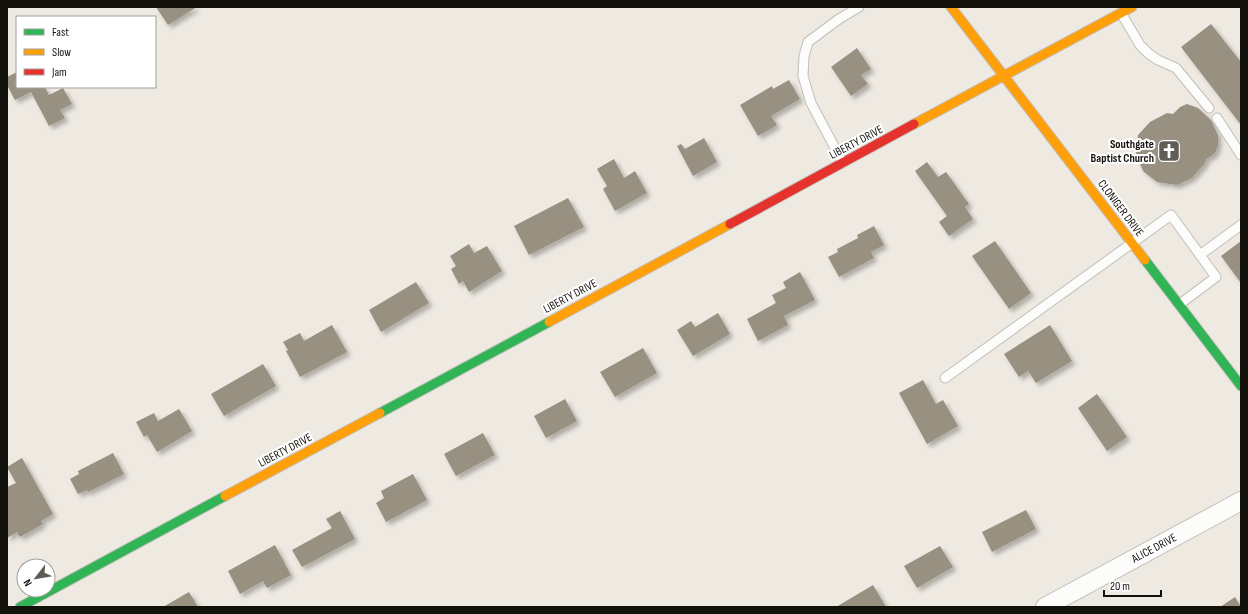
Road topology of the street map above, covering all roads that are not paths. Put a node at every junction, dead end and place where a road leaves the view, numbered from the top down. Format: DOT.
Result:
graph roads {
  1 [pos="859,7"];
  2 [pos="952,7"];
  3 [pos="1132,7"];
  4 [pos="1121,13"];
  5 [pos="1004,76"];
  6 [pos="1209,108"];
  7 [pos="1216,118"];
  8 [pos="1241,155"];
  9 [pos="843,162"];
  10 [pos="1241,225"];
  11 [pos="1132,243"];
  12 [pos="1200,254"];
  13 [pos="1180,304"];
  14 [pos="945,378"];
  15 [pos="1241,386"];
  16 [pos="1241,501"];
  17 [pos="20,607"];
  18 [pos="1045,607"];
  1 -- 9 [label="lane"];
  2 -- 5 [label="street, CLONIGER DRIVE"];
  3 -- 4 [label="street, LIBERTY DRIVE"];
  4 -- 5 [label="street, LIBERTY DRIVE"];
  4 -- 6 [label="lane"];
  5 -- 9 [label="street, LIBERTY DRIVE"];
  5 -- 11 [label="street, CLONIGER DRIVE"];
  7 -- 8 [label="lane"];
  9 -- 17 [label="street, LIBERTY DRIVE"];
  10 -- 12 [label="lane"];
  11 -- 12 [label="lane"];
  11 -- 13 [label="street, CLONIGER DRIVE"];
  11 -- 14 [label="lane"];
  12 -- 13 [label="lane"];
  13 -- 15 [label="street, CLONIGER DRIVE"];
  16 -- 18 [label="street, ALICE DRIVE"];
}
